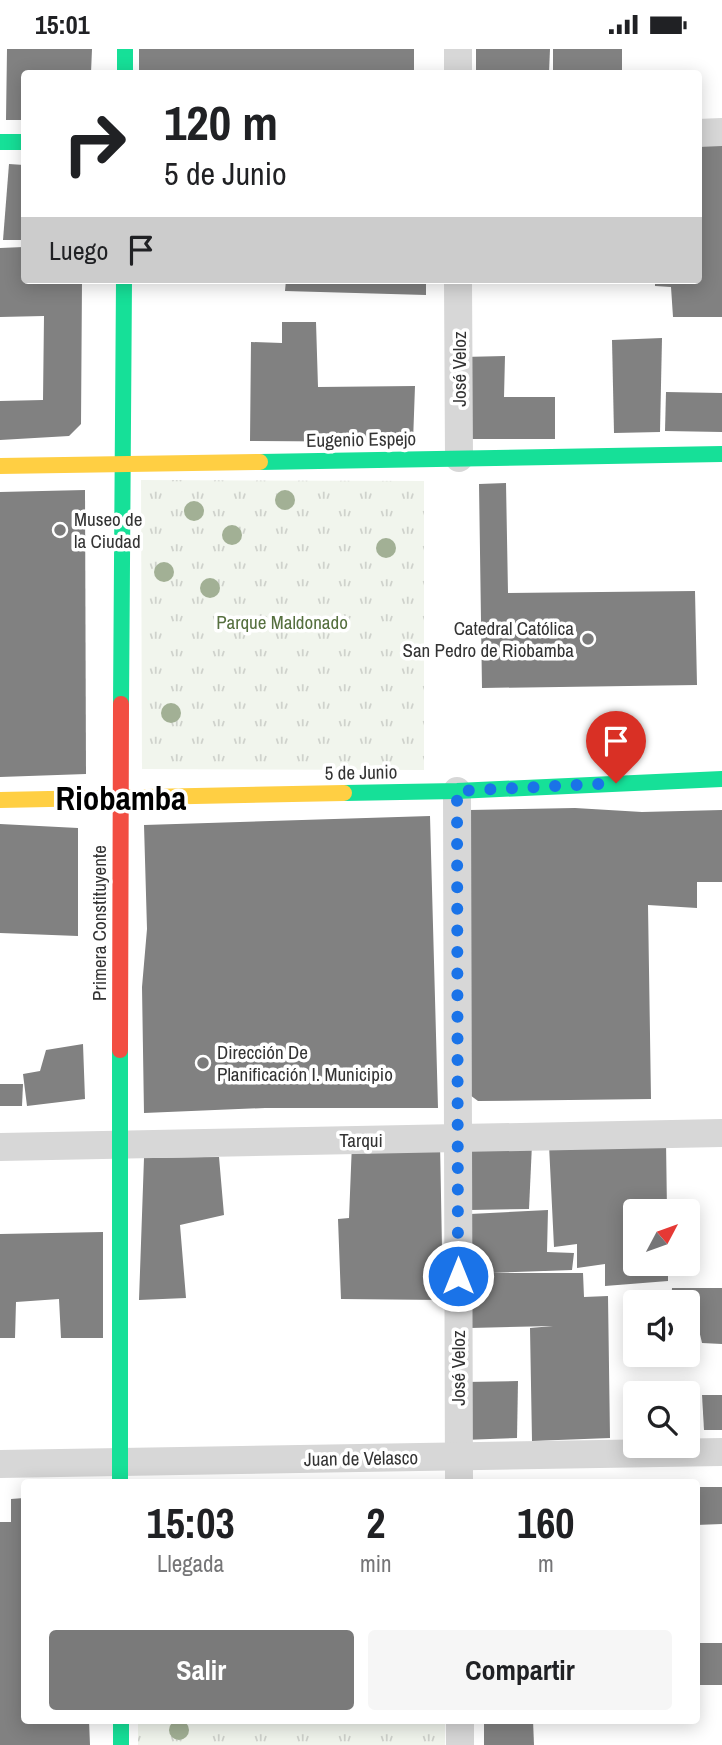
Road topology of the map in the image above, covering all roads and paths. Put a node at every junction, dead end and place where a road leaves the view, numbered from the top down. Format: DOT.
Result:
graph roads {
  1 [pos="125,49"];
  2 [pos="458,49"];
  3 [pos="125,70"];
  4 [pos="458,70"];
  5 [pos="702,132"];
  6 [pos="722,132"];
  7 [pos="0,142"];
  8 [pos="21,142"];
  9 [pos="124,284"];
  10 [pos="458,284"];
  11 [pos="722,454"];
  12 [pos="459,458"];
  13 [pos="121,464"];
  14 [pos="0,466"];
  15 [pos="722,779"];
  16 [pos="457,791"];
  17 [pos="120,799"];
  18 [pos="0,800"];
  19 [pos="722,1133"];
  20 [pos="458,1139"];
  21 [pos="120,1145"];
  22 [pos="0,1147"];
  23 [pos="722,1452"];
  24 [pos="0,1464"];
  25 [pos="459,1469"];
  26 [pos="120,1472"];
  27 [pos="121,1724"];
  28 [pos="460,1724"];
  29 [pos="121,1745"];
  30 [pos="460,1745"];
  1 -- 3 [label="street"];
  2 -- 4 [label="street"];
  5 -- 6 [label="street"];
  7 -- 8 [label="street"];
  9 -- 13 [label="street, Primera Constituyente"];
  10 -- 12 [label="street, José Veloz"];
  11 -- 12 [label="street, Eugenio Espejo"];
  12 -- 13 [label="street, Eugenio Espejo"];
  13 -- 14 [label="street, Eugenio Espejo"];
  13 -- 17 [label="street, Primera Constituyente"];
  15 -- 16 [label="street, 5 de Junio"];
  16 -- 17 [label="street, 5 de Junio"];
  16 -- 20 [label="street, José Veloz"];
  17 -- 18 [label="street, 5 de Junio"];
  17 -- 21 [label="street, Primera Constituyente"];
  19 -- 20 [label="street, Tarqui"];
  20 -- 21 [label="street, Tarqui"];
  20 -- 25 [label="street, José Veloz"];
  21 -- 22 [label="street, Tarqui"];
  21 -- 26 [label="street, Primera Constituyente"];
  23 -- 25 [label="street, Juan de Velasco"];
  24 -- 26 [label="street, Juan de Velasco"];
  25 -- 26 [label="street, Juan de Velasco"];
  27 -- 29 [label="street"];
  28 -- 30 [label="street"];
}
